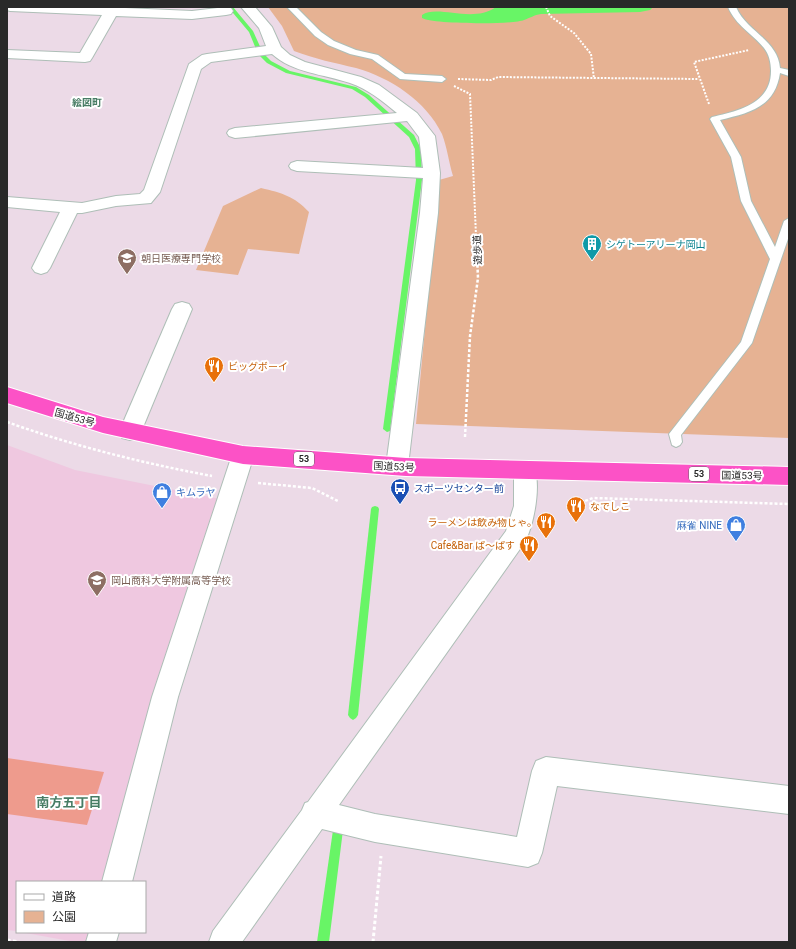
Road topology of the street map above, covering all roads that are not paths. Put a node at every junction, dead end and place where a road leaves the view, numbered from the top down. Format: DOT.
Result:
graph roads {
  1 [pos="10,7"];
  2 [pos="248,7"];
  3 [pos="292,7"];
  4 [pos="732,7"];
  5 [pos="226,11"];
  6 [pos="111,12"];
  7 [pos="265,51"];
  8 [pos="7,54"];
  9 [pos="776,70"];
  10 [pos="789,73"];
  11 [pos="442,79"];
  12 [pos="399,117"];
  13 [pos="235,133"];
  14 [pos="297,166"];
  15 [pos="422,172"];
  16 [pos="7,202"];
  17 [pos="71,207"];
  18 [pos="789,221"];
  19 [pos="775,258"];
  20 [pos="41,268"];
  21 [pos="182,309"];
  22 [pos="7,395"];
  23 [pos="130,432"];
  24 [pos="676,442"];
  25 [pos="243,455"];
  26 [pos="397,466"];
  27 [pos="526,471"];
  28 [pos="789,476"];
  29 [pos="789,800"];
  30 [pos="315,813"];
  31 [pos="117,881"];
  32 [pos="224,942"];
  1 -- 6 [label="street"];
  2 -- 7 [label="street"];
  3 -- 11 [label="lane"];
  4 -- 9 [label="lane"];
  5 -- 6 [label="street"];
  6 -- 8 [label="street"];
  7 -- 12 [label="street"];
  7 -- 17 [label="street"];
  9 -- 10 [label="lane"];
  9 -- 19 [label="lane"];
  12 -- 13 [label="street"];
  12 -- 15 [label="street"];
  14 -- 15 [label="street"];
  15 -- 26 [label="street"];
  16 -- 17 [label="street"];
  17 -- 20 [label="street"];
  18 -- 19 [label="lane"];
  19 -- 24 [label="lane"];
  21 -- 23 [label="street"];
  22 -- 23 [label="highway, 国道53号 / 53"];
  23 -- 25 [label="highway, 国道53号 / 53"];
  25 -- 26 [label="highway, 国道53号 / 53"];
  25 -- 31 [label="street"];
  26 -- 27 [label="highway, 国道53号 / 53"];
  27 -- 28 [label="highway, 国道53号 / 53"];
  27 -- 30 [label="street"];
  29 -- 30 [label="street"];
  30 -- 32 [label="street"];
}
